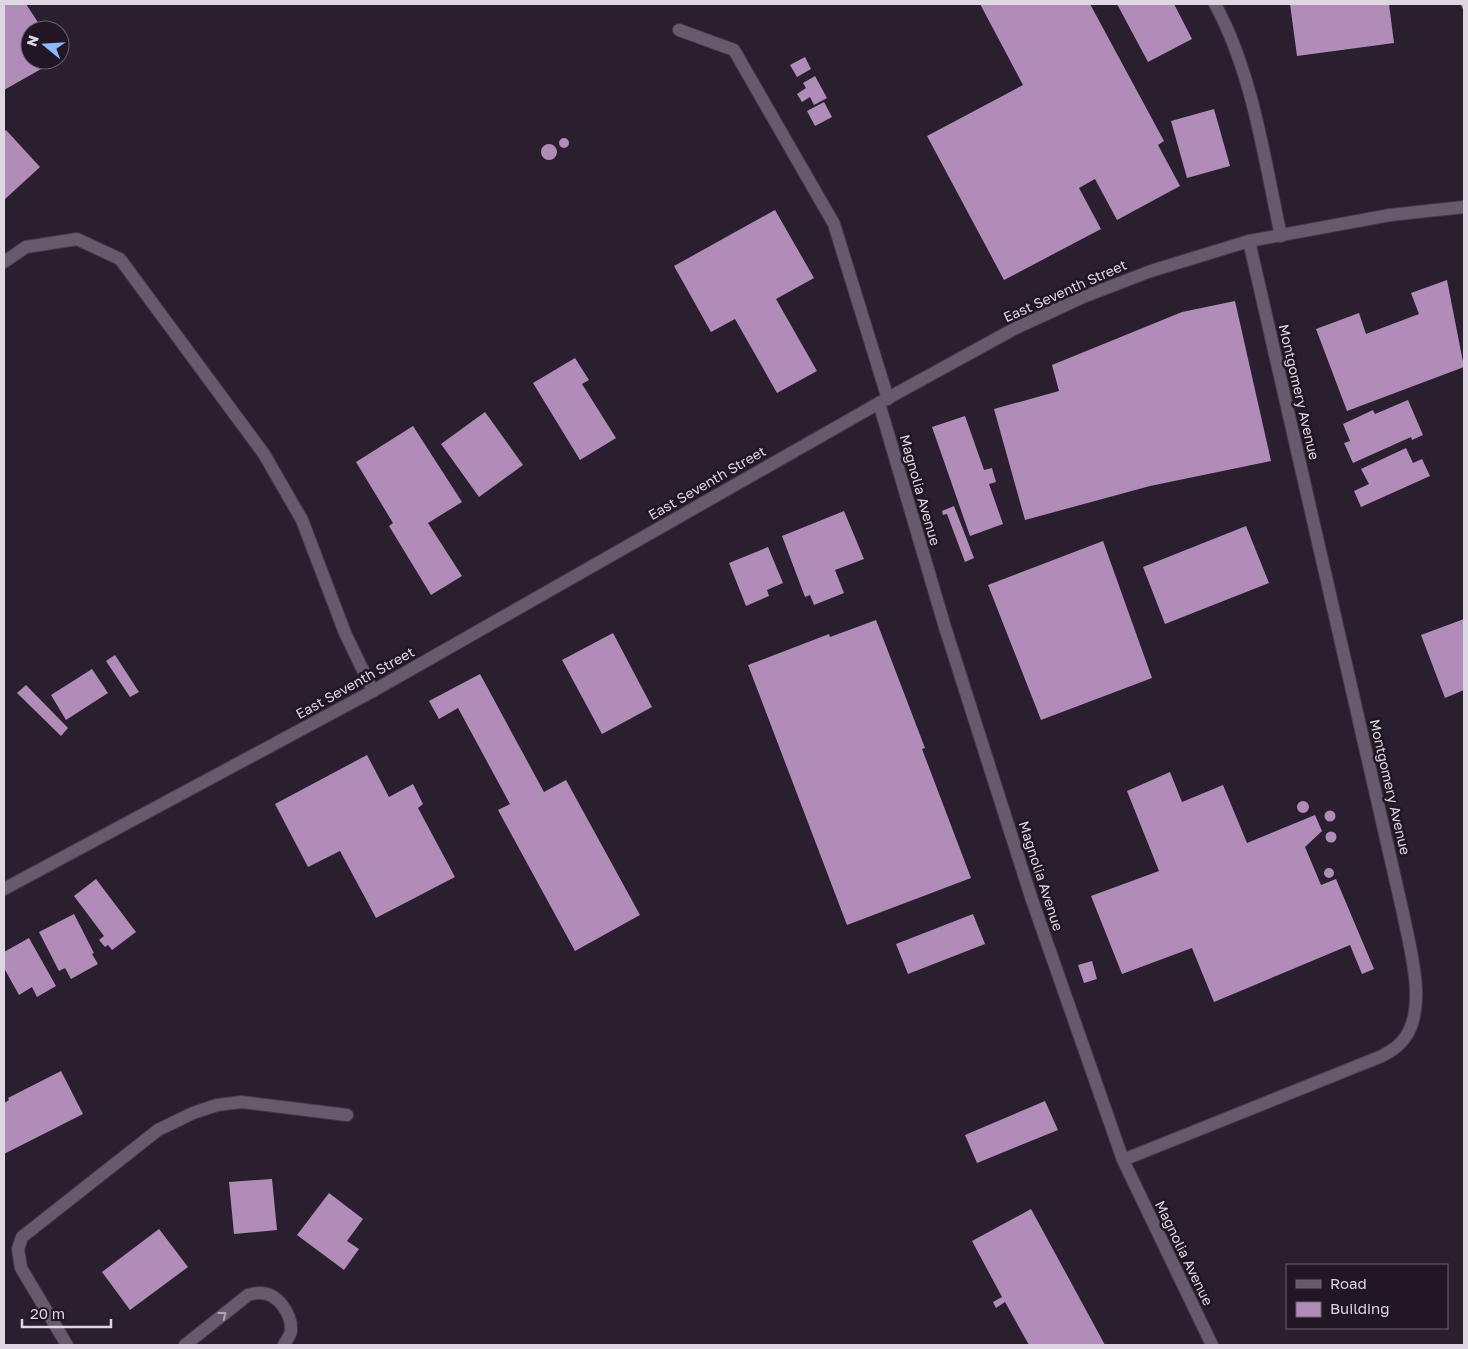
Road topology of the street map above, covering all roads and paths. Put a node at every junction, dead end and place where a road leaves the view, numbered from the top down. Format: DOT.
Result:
graph roads {
  1 [pos="1215,4"];
  2 [pos="679,30"];
  3 [pos="1464,207"];
  4 [pos="1281,236"];
  5 [pos="1249,241"];
  6 [pos="4,262"];
  7 [pos="883,401"];
  8 [pos="373,691"];
  9 [pos="4,889"];
  10 [pos="347,1115"];
  11 [pos="1123,1160"];
  12 [pos="67,1345"];
  13 [pos="185,1345"];
  14 [pos="284,1345"];
  15 [pos="1212,1345"];
  1 -- 4 [label="street"];
  2 -- 7 [label="street, Magnolia Avenue"];
  3 -- 4 [label="street, East Seventh Street"];
  4 -- 5 [label="street, East Seventh Street"];
  5 -- 7 [label="street, East Seventh Street"];
  5 -- 11 [label="street, Montgomery Avenue"];
  6 -- 8 [label="street"];
  7 -- 8 [label="street, East Seventh Street"];
  7 -- 11 [label="street, Magnolia Avenue"];
  8 -- 9 [label="street, East Seventh Street"];
  10 -- 12 [label="street"];
  11 -- 15 [label="street, Magnolia Avenue"];
  13 -- 14 [label="street, one-way"];
}
